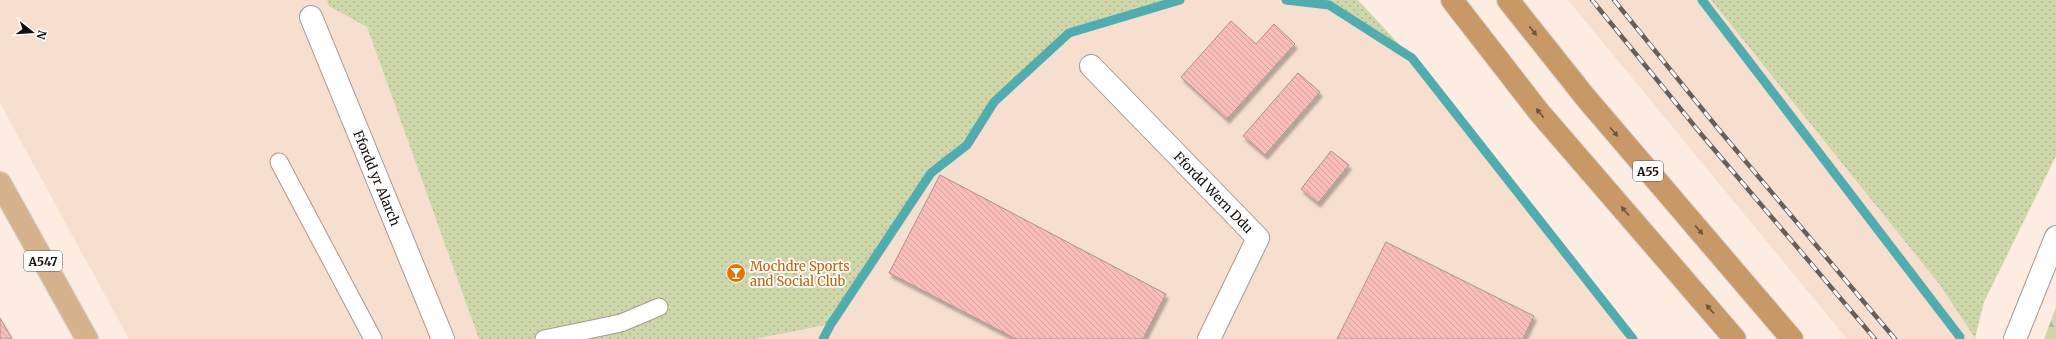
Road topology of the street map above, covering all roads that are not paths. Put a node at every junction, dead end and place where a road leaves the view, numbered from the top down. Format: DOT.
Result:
graph roads {
  1 [pos="1452,0"];
  2 [pos="1508,0"];
  3 [pos="311,17"];
  4 [pos="1091,66"];
  5 [pos="279,162"];
  6 [pos="0,183"];
  7 [pos="2056,237"];
  8 [pos="659,308"];
  9 [pos="2018,332"];
  10 [pos="86,339"];
  11 [pos="373,339"];
  12 [pos="442,339"];
  13 [pos="544,339"];
  14 [pos="1209,339"];
  15 [pos="1735,339"];
  16 [pos="1792,339"];
  15 -- 1 [label="highway, one-way"];
  2 -- 16 [label="highway, A55, one-way"];
  3 -- 12 [label="street, Ffordd yr Alarch"];
  4 -- 14 [label="street, Ffordd Wern Ddu"];
  5 -- 11 [label="lane"];
  6 -- 10 [label="main road, A547"];
  7 -- 9 [label="street"];
  8 -- 13 [label="lane"];
}
